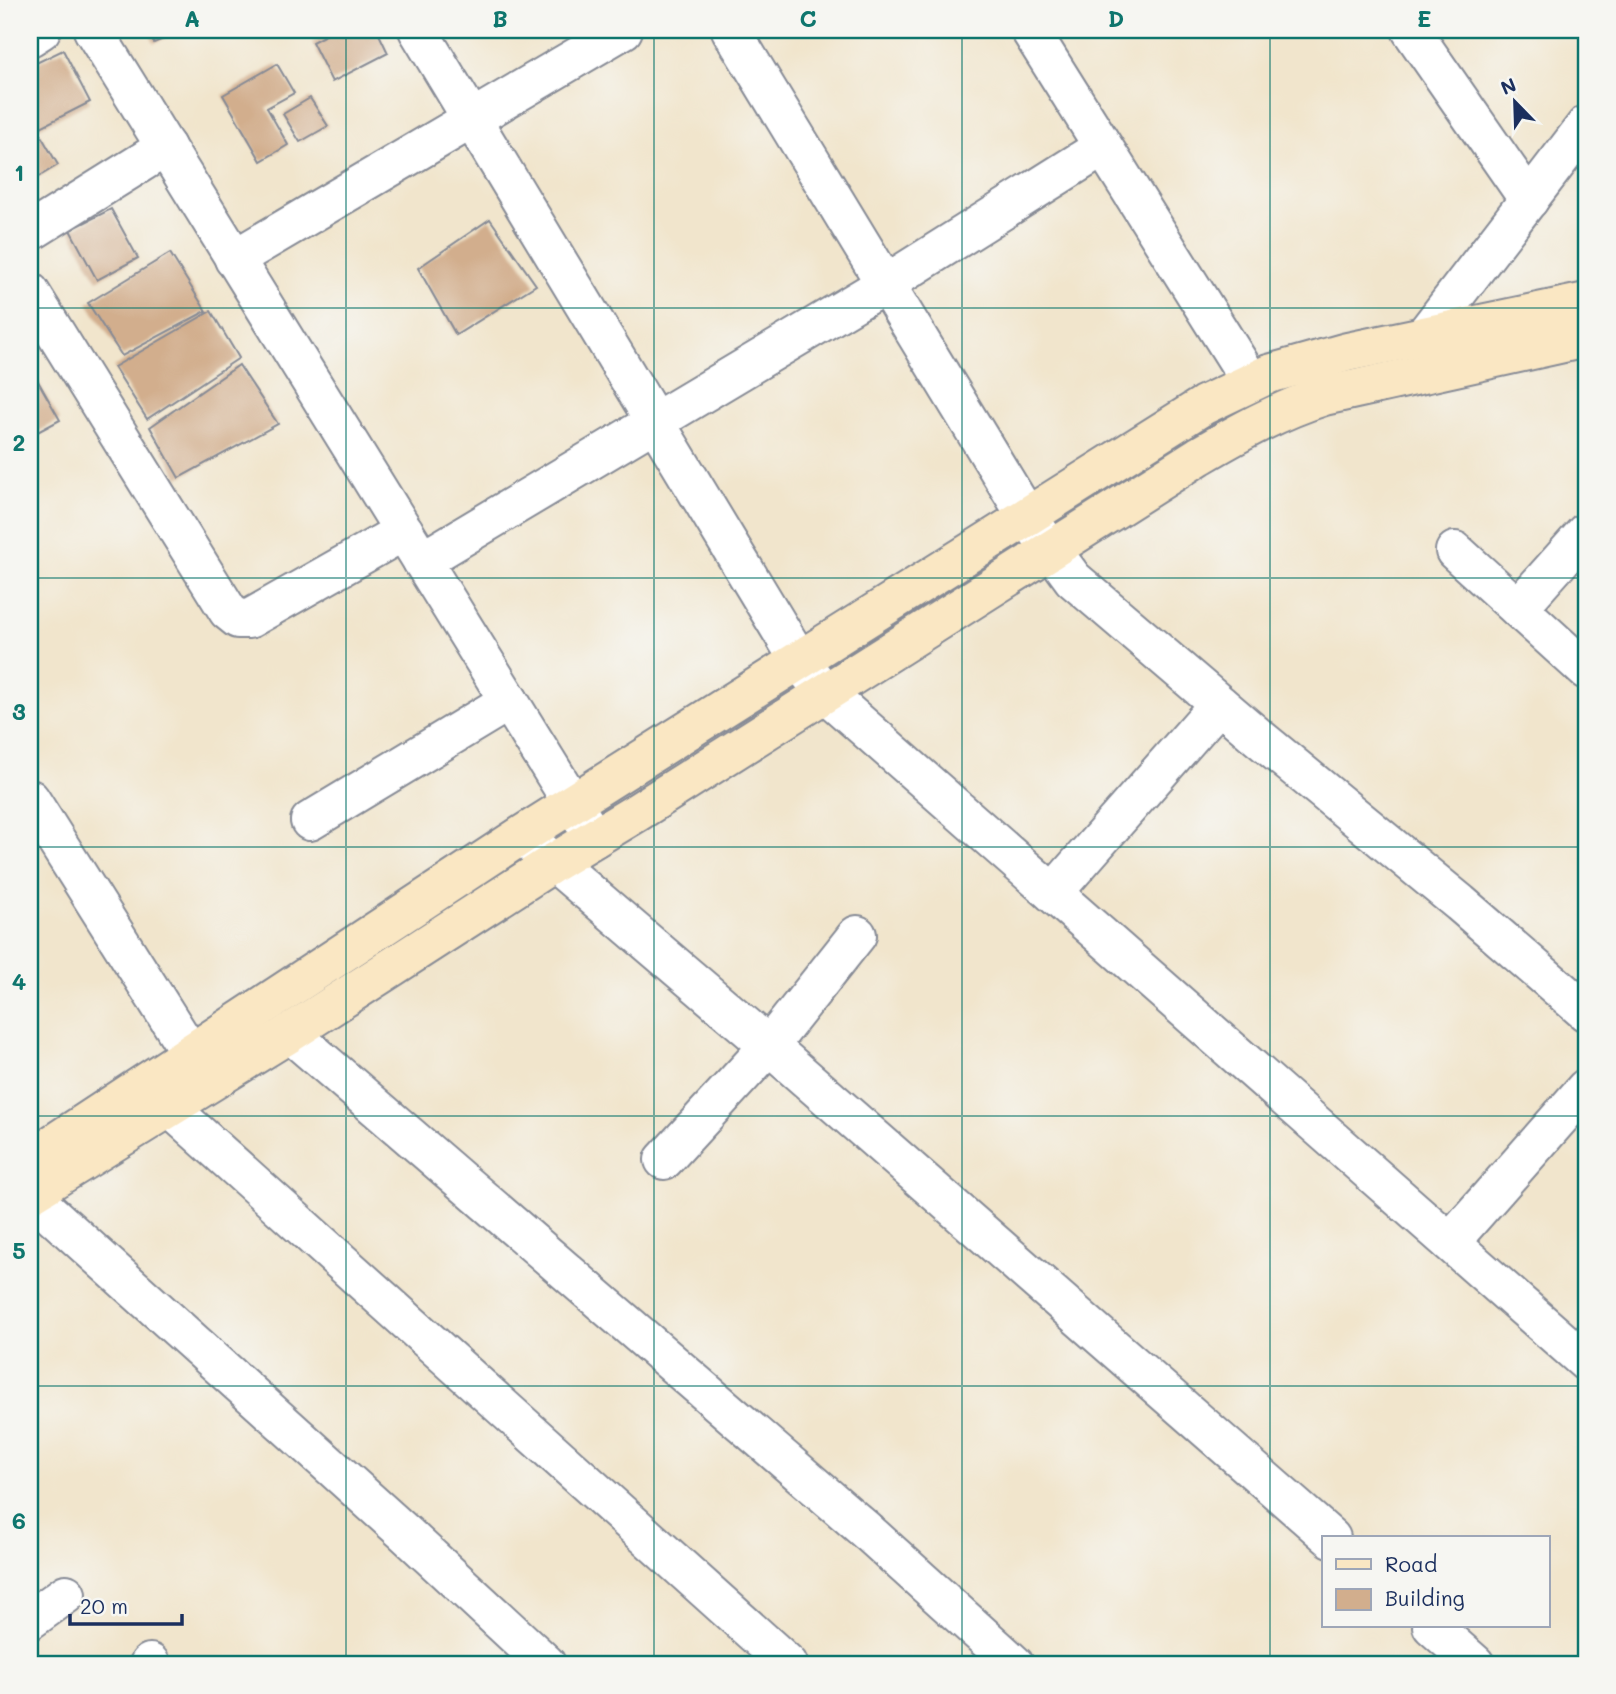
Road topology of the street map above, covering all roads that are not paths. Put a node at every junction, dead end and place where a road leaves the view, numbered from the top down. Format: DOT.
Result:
graph roads {
  1 [pos="41,30"];
  2 [pos="93,30"];
  3 [pos="418,30"];
  4 [pos="623,30"];
  5 [pos="731,30"];
  6 [pos="1030,30"];
  7 [pos="1411,30"];
  8 [pos="30,37"];
  9 [pos="473,118"];
  10 [pos="1586,125"];
  11 [pos="1104,147"];
  12 [pos="166,148"];
  13 [pos="1529,200"];
  14 [pos="30,232"];
  15 [pos="234,259"];
  16 [pos="884,285"];
  17 [pos="30,292"];
  18 [pos="1586,302"];
  19 [pos="1423,336"];
  20 [pos="1586,338"];
  21 [pos="1251,382"];
  22 [pos="655,421"];
  23 [pos="1026,515"];
  24 [pos="1586,532"];
  25 [pos="413,546"];
  26 [pos="1049,550"];
  27 [pos="1455,551"];
  28 [pos="1518,608"];
  29 [pos="799,660"];
  30 [pos="1586,670"];
  31 [pos="824,692"];
  32 [pos="509,701"];
  33 [pos="1219,704"];
  34 [pos="30,799"];
  35 [pos="573,804"];
  36 [pos="310,821"];
  37 [pos="522,835"];
  38 [pos="593,838"];
  39 [pos="553,863"];
  40 [pos="1053,893"];
  41 [pos="858,935"];
  42 [pos="1586,1012"];
  43 [pos="290,1033"];
  44 [pos="769,1046"];
  45 [pos="200,1068"];
  46 [pos="1586,1088"];
  47 [pos="170,1108"];
  48 [pos="30,1159"];
  49 [pos="664,1160"];
  50 [pos="30,1195"];
  51 [pos="1450,1242"];
  52 [pos="1586,1362"];
  53 [pos="1329,1536"];
  54 [pos="66,1594"];
  55 [pos="30,1620"];
  56 [pos="1434,1628"];
  57 [pos="546,1664"];
  58 [pos="788,1664"];
  59 [pos="1014,1664"];
  60 [pos="1475,1664"];
  1 -- 8 [label="street"];
  2 -- 12 [label="street"];
  3 -- 9 [label="street"];
  4 -- 9 [label="street"];
  5 -- 16 [label="street"];
  6 -- 11 [label="street"];
  7 -- 13 [label="street"];
  9 -- 15 [label="street"];
  9 -- 22 [label="street"];
  10 -- 13 [label="street"];
  11 -- 16 [label="street"];
  11 -- 21 [label="street"];
  12 -- 14 [label="street"];
  12 -- 15 [label="street"];
  13 -- 19 [label="street"];
  15 -- 25 [label="street"];
  16 -- 22 [label="street"];
  16 -- 23 [label="street"];
  17 -- 25 [label="street"];
  18 -- 19 [label="main road"];
  19 -- 21 [label="main road"];
  20 -- 26 [label="main road"];
  21 -- 23 [label="main road"];
  22 -- 25 [label="street"];
  22 -- 29 [label="street"];
  23 -- 26 [label="street"];
  23 -- 29 [label="main road"];
  24 -- 28 [label="street"];
  25 -- 32 [label="street"];
  26 -- 31 [label="main road"];
  26 -- 33 [label="street"];
  27 -- 28 [label="street"];
  28 -- 30 [label="street"];
  29 -- 31 [label="street"];
  29 -- 35 [label="main road"];
  31 -- 38 [label="main road"];
  31 -- 40 [label="street"];
  32 -- 35 [label="street"];
  32 -- 36 [label="street"];
  33 -- 40 [label="street"];
  33 -- 42 [label="street"];
  34 -- 45 [label="street"];
  35 -- 37 [label="main road"];
  35 -- 38 [label="street"];
  37 -- 39 [label="street"];
  37 -- 45 [label="main road"];
  38 -- 39 [label="main road"];
  39 -- 43 [label="main road"];
  39 -- 44 [label="street"];
  40 -- 51 [label="street"];
  41 -- 44 [label="street"];
  43 -- 45 [label="main road"];
  43 -- 59 [label="street"];
  44 -- 49 [label="street"];
  44 -- 53 [label="street"];
  45 -- 47 [label="main road"];
  45 -- 48 [label="main road"];
  46 -- 51 [label="street"];
  47 -- 50 [label="main road"];
  47 -- 58 [label="street"];
  50 -- 57 [label="street"];
  51 -- 52 [label="street"];
  54 -- 55 [label="street"];
  56 -- 60 [label="street"];
}
